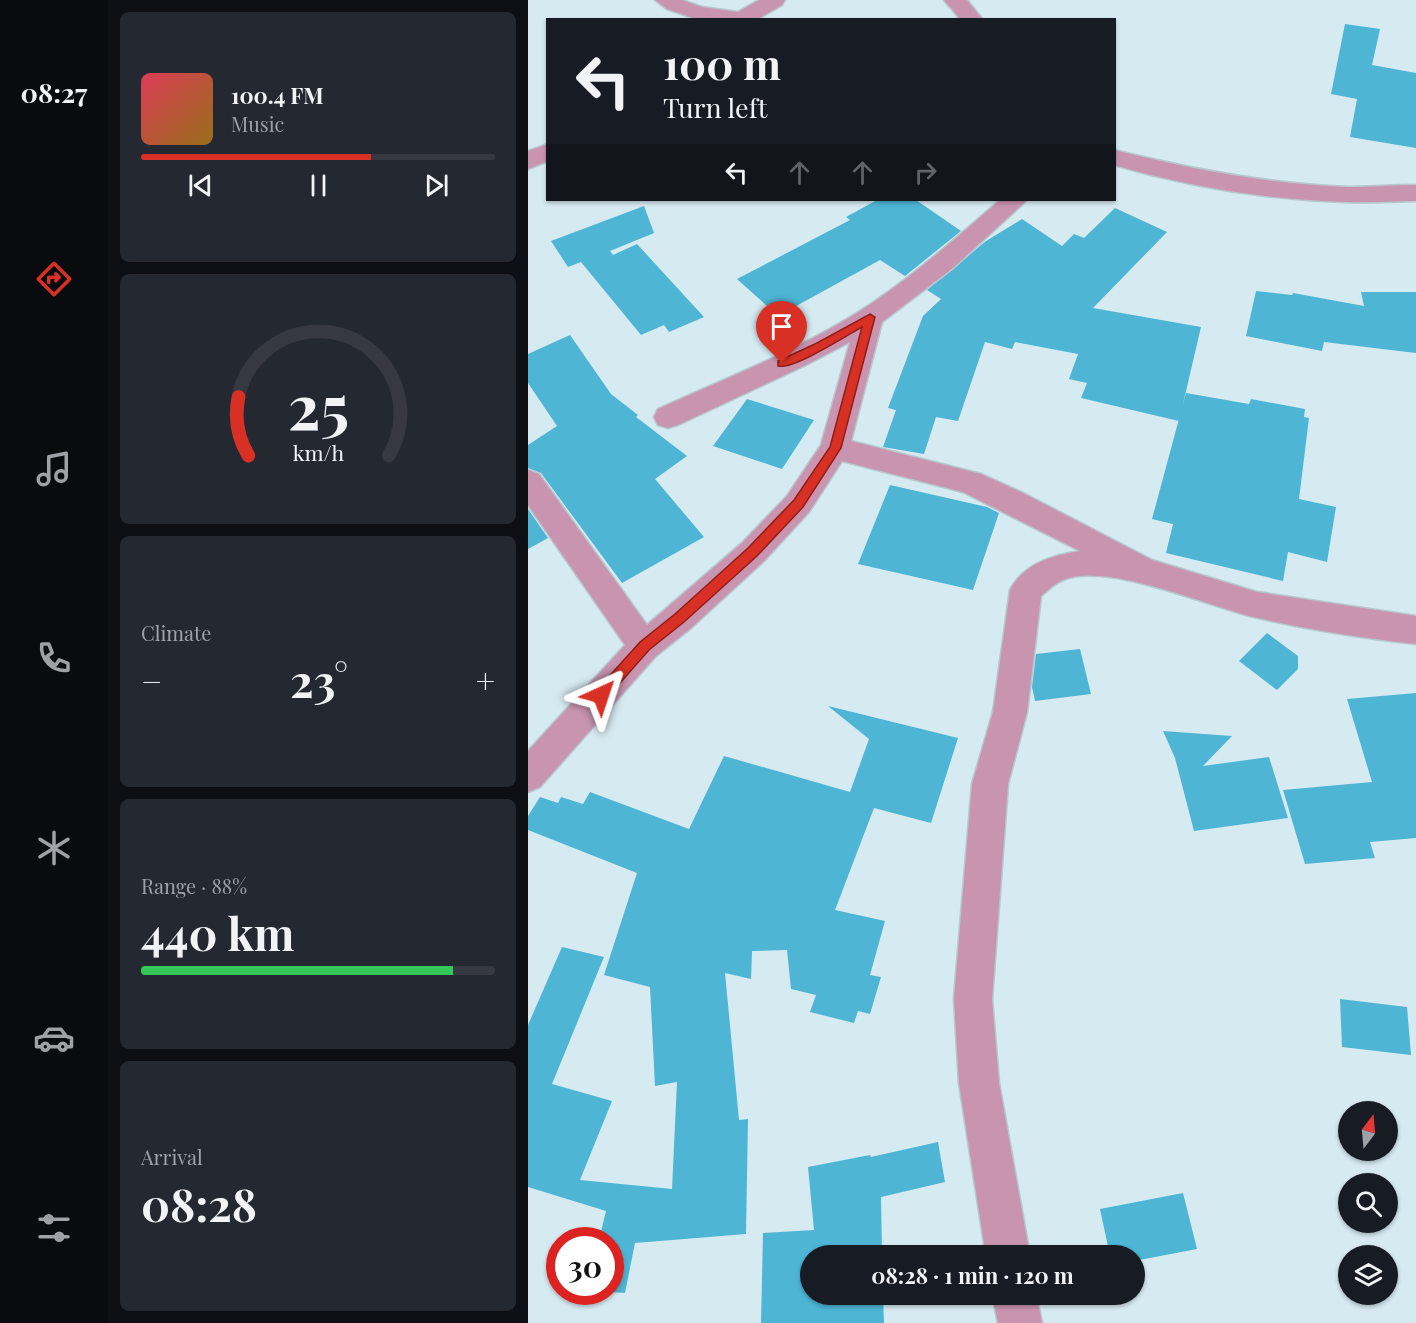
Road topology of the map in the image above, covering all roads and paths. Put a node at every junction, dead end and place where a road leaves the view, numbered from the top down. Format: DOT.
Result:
graph roads {
  1 [pos="666,0"];
  2 [pos="774,0"];
  3 [pos="955,0"];
  4 [pos="732,18"];
  5 [pos="742,18"];
  6 [pos="970,18"];
  7 [pos="546,152"];
  8 [pos="1116,157"];
  9 [pos="528,161"];
  10 [pos="1416,193"];
  11 [pos="1014,201"];
  12 [pos="870,317"];
  13 [pos="668,417"];
  14 [pos="835,448"];
  15 [pos="528,482"];
  16 [pos="1143,570"];
  17 [pos="1416,630"];
  18 [pos="644,646"];
  19 [pos="528,776"];
  20 [pos="1006,1245"];
  21 [pos="1016,1305"];
  22 [pos="1020,1323"];
  1 -- 4 [label="street"];
  2 -- 5 [label="street"];
  3 -- 6 [label="street"];
  7 -- 9 [label="street"];
  8 -- 10 [label="street"];
  11 -- 12 [label="street"];
  12 -- 13 [label="street"];
  12 -- 14 [label="street"];
  14 -- 16 [label="street"];
  14 -- 18 [label="street"];
  15 -- 18 [label="street"];
  16 -- 17 [label="street"];
  16 -- 20 [label="street"];
  18 -- 19 [label="street"];
  21 -- 22 [label="street"];
}
